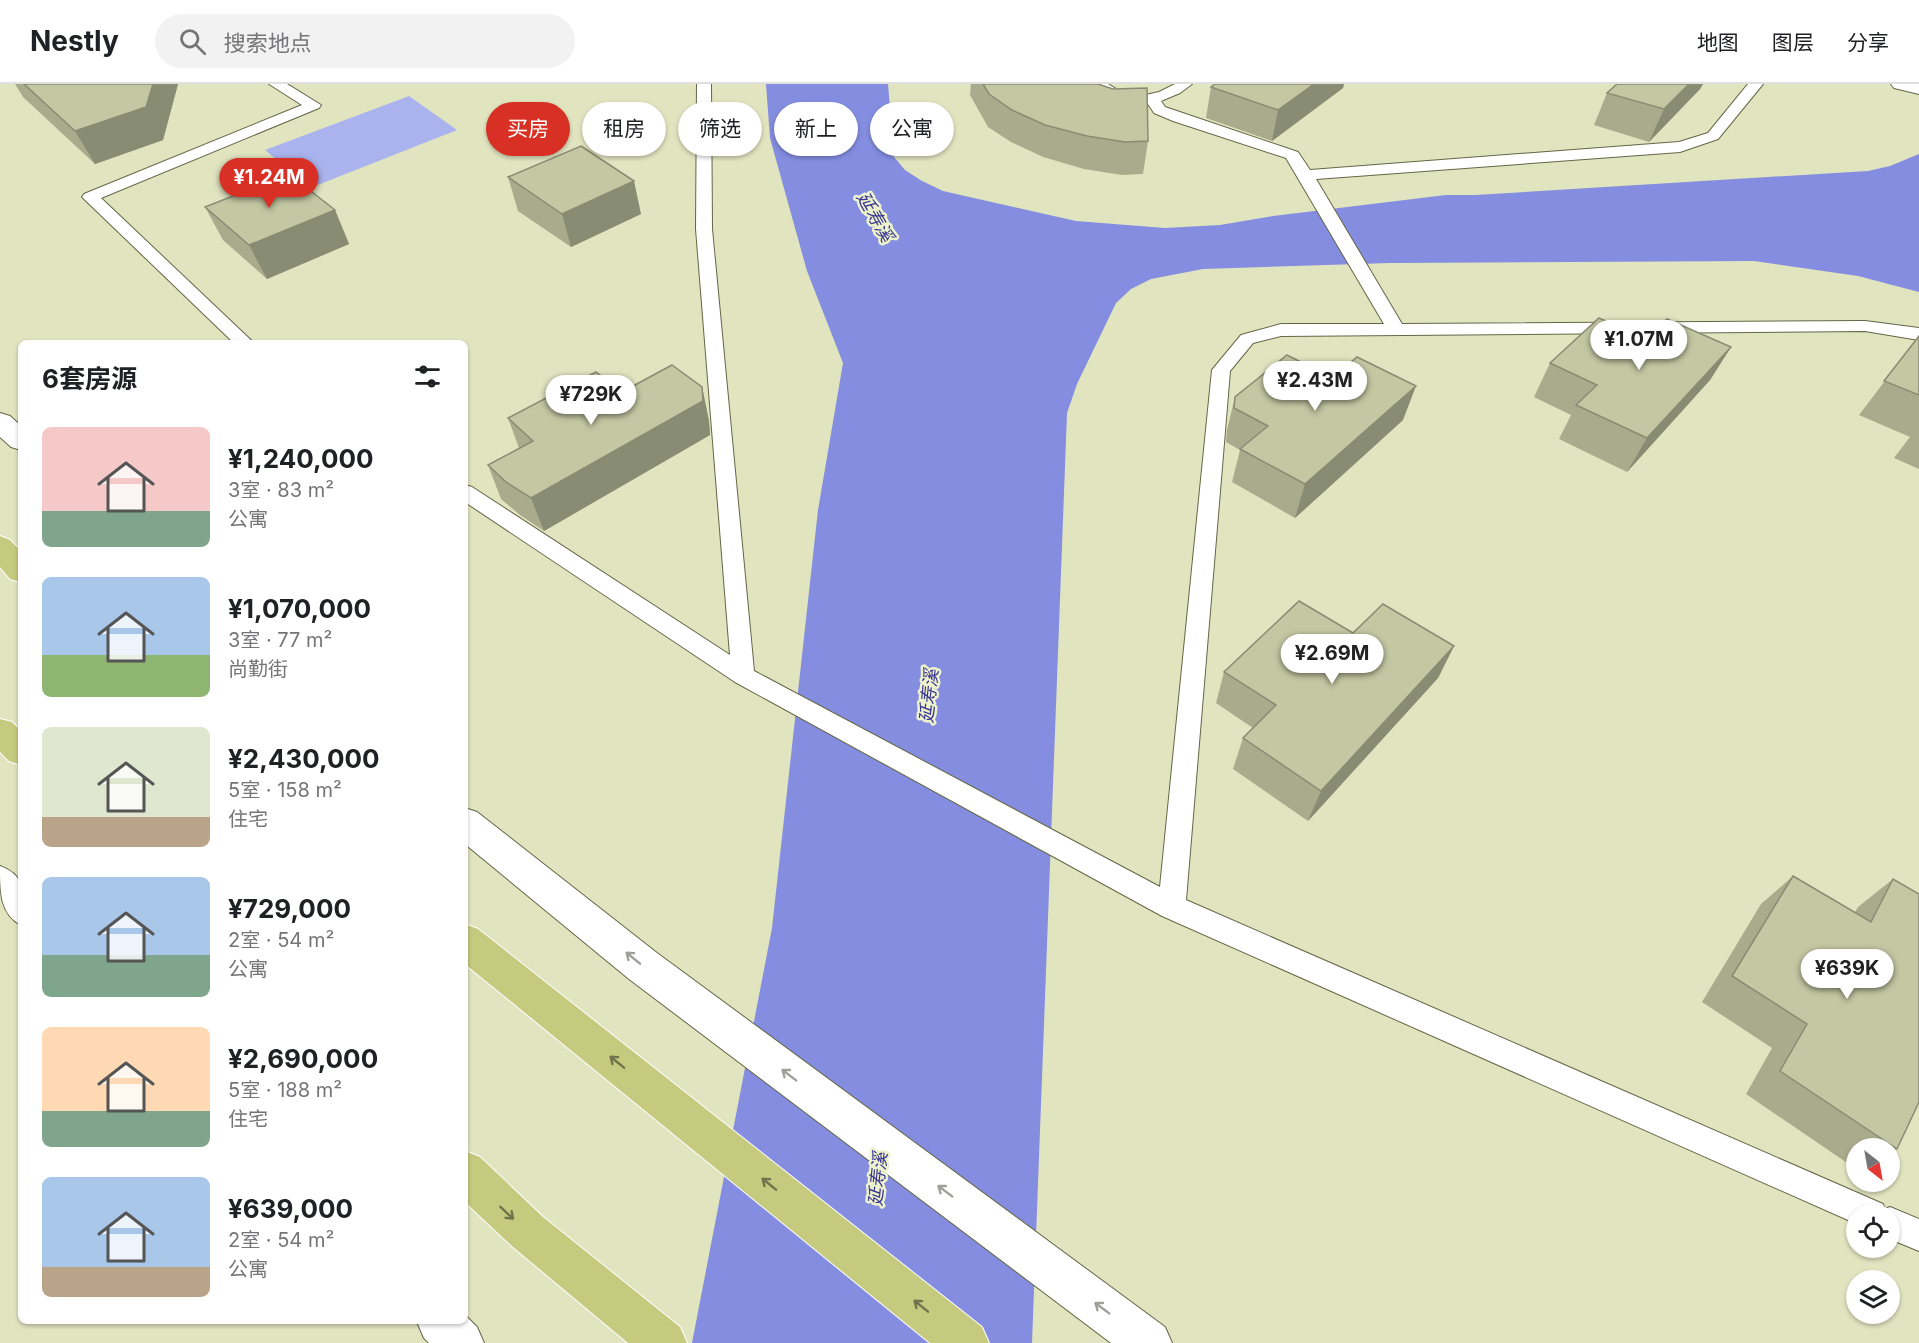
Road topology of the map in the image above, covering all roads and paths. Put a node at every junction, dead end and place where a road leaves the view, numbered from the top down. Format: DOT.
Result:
graph roads {
  1 [pos="276,84"];
  2 [pos="704,84"];
  3 [pos="1100,84"];
  4 [pos="1185,84"];
  5 [pos="1756,84"];
  6 [pos="1153,100"];
  7 [pos="1306,175"];
  8 [pos="1396,329"];
  9 [pos="1919,334"];
  10 [pos="242,340"];
  11 [pos="0,422"];
  12 [pos="18,438"];
  13 [pos="468,494"];
  14 [pos="0,548"];
  15 [pos="18,569"];
  16 [pos="743,676"];
  17 [pos="0,732"];
  18 [pos="18,749"];
  19 [pos="468,825"];
  20 [pos="0,882"];
  21 [pos="18,904"];
  22 [pos="1172,907"];
  23 [pos="468,942"];
  24 [pos="468,1175"];
  25 [pos="1847,1204"];
  26 [pos="1900,1227"];
  27 [pos="1919,1235"];
  28 [pos="442,1324"];
  29 [pos="461,1343"];
  30 [pos="664,1343"];
  31 [pos="966,1343"];
  32 [pos="1149,1343"];
  1 -- 10 [label="lane"];
  2 -- 16 [label="lane"];
  3 -- 6 [label="lane"];
  4 -- 6 [label="lane"];
  5 -- 7 [label="lane"];
  6 -- 7 [label="lane"];
  7 -- 8 [label="lane"];
  8 -- 9 [label="lane"];
  8 -- 22 [label="lane"];
  11 -- 12 [label="street"];
  13 -- 16 [label="lane"];
  14 -- 15 [label="main road"];
  16 -- 22 [label="lane"];
  17 -- 18 [label="main road"];
  32 -- 19 [label="street, one-way"];
  20 -- 21 [label="street"];
  22 -- 25 [label="lane"];
  31 -- 23 [label="main road, one-way"];
  24 -- 30 [label="main road, one-way"];
  26 -- 27 [label="lane"];
  28 -- 29 [label="street"];
}
